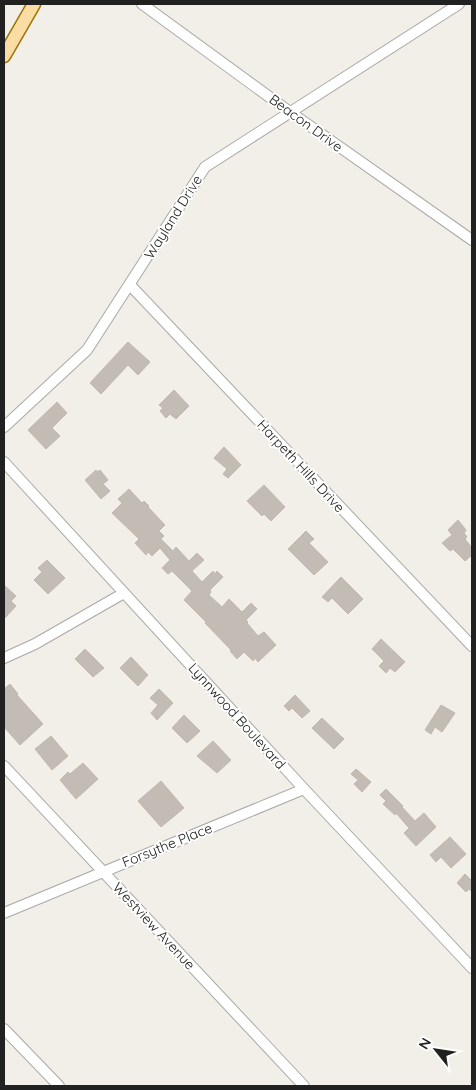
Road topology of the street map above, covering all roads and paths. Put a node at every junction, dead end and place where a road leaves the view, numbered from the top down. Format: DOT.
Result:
graph roads {
  1 [pos="34,4"];
  2 [pos="142,4"];
  3 [pos="459,4"];
  4 [pos="4,56"];
  5 [pos="290,112"];
  6 [pos="472,240"];
  7 [pos="130,285"];
  8 [pos="4,427"];
  9 [pos="4,462"];
  10 [pos="124,593"];
  11 [pos="472,646"];
  12 [pos="4,658"];
  13 [pos="4,766"];
  14 [pos="304,790"];
  15 [pos="103,871"];
  16 [pos="4,913"];
  17 [pos="472,968"];
  18 [pos="4,1029"];
  19 [pos="59,1086"];
  20 [pos="304,1086"];
  1 -- 4 [label="main road"];
  2 -- 5 [label="street, Beacon Drive"];
  3 -- 5 [label="street, Wayland Drive"];
  5 -- 6 [label="street, Beacon Drive"];
  5 -- 7 [label="street, Wayland Drive"];
  7 -- 8 [label="street, Wayland Drive"];
  7 -- 11 [label="street, Harpeth Hills Drive"];
  9 -- 10 [label="street, Lynnwood Boulevard"];
  10 -- 12 [label="street"];
  10 -- 14 [label="street, Lynnwood Boulevard"];
  13 -- 15 [label="street, Westview Avenue"];
  14 -- 15 [label="street, Forsythe Place"];
  14 -- 17 [label="street, Lynnwood Boulevard"];
  15 -- 16 [label="street, Forsythe Place"];
  15 -- 20 [label="street, Westview Avenue"];
  18 -- 19 [label="street"];
}
